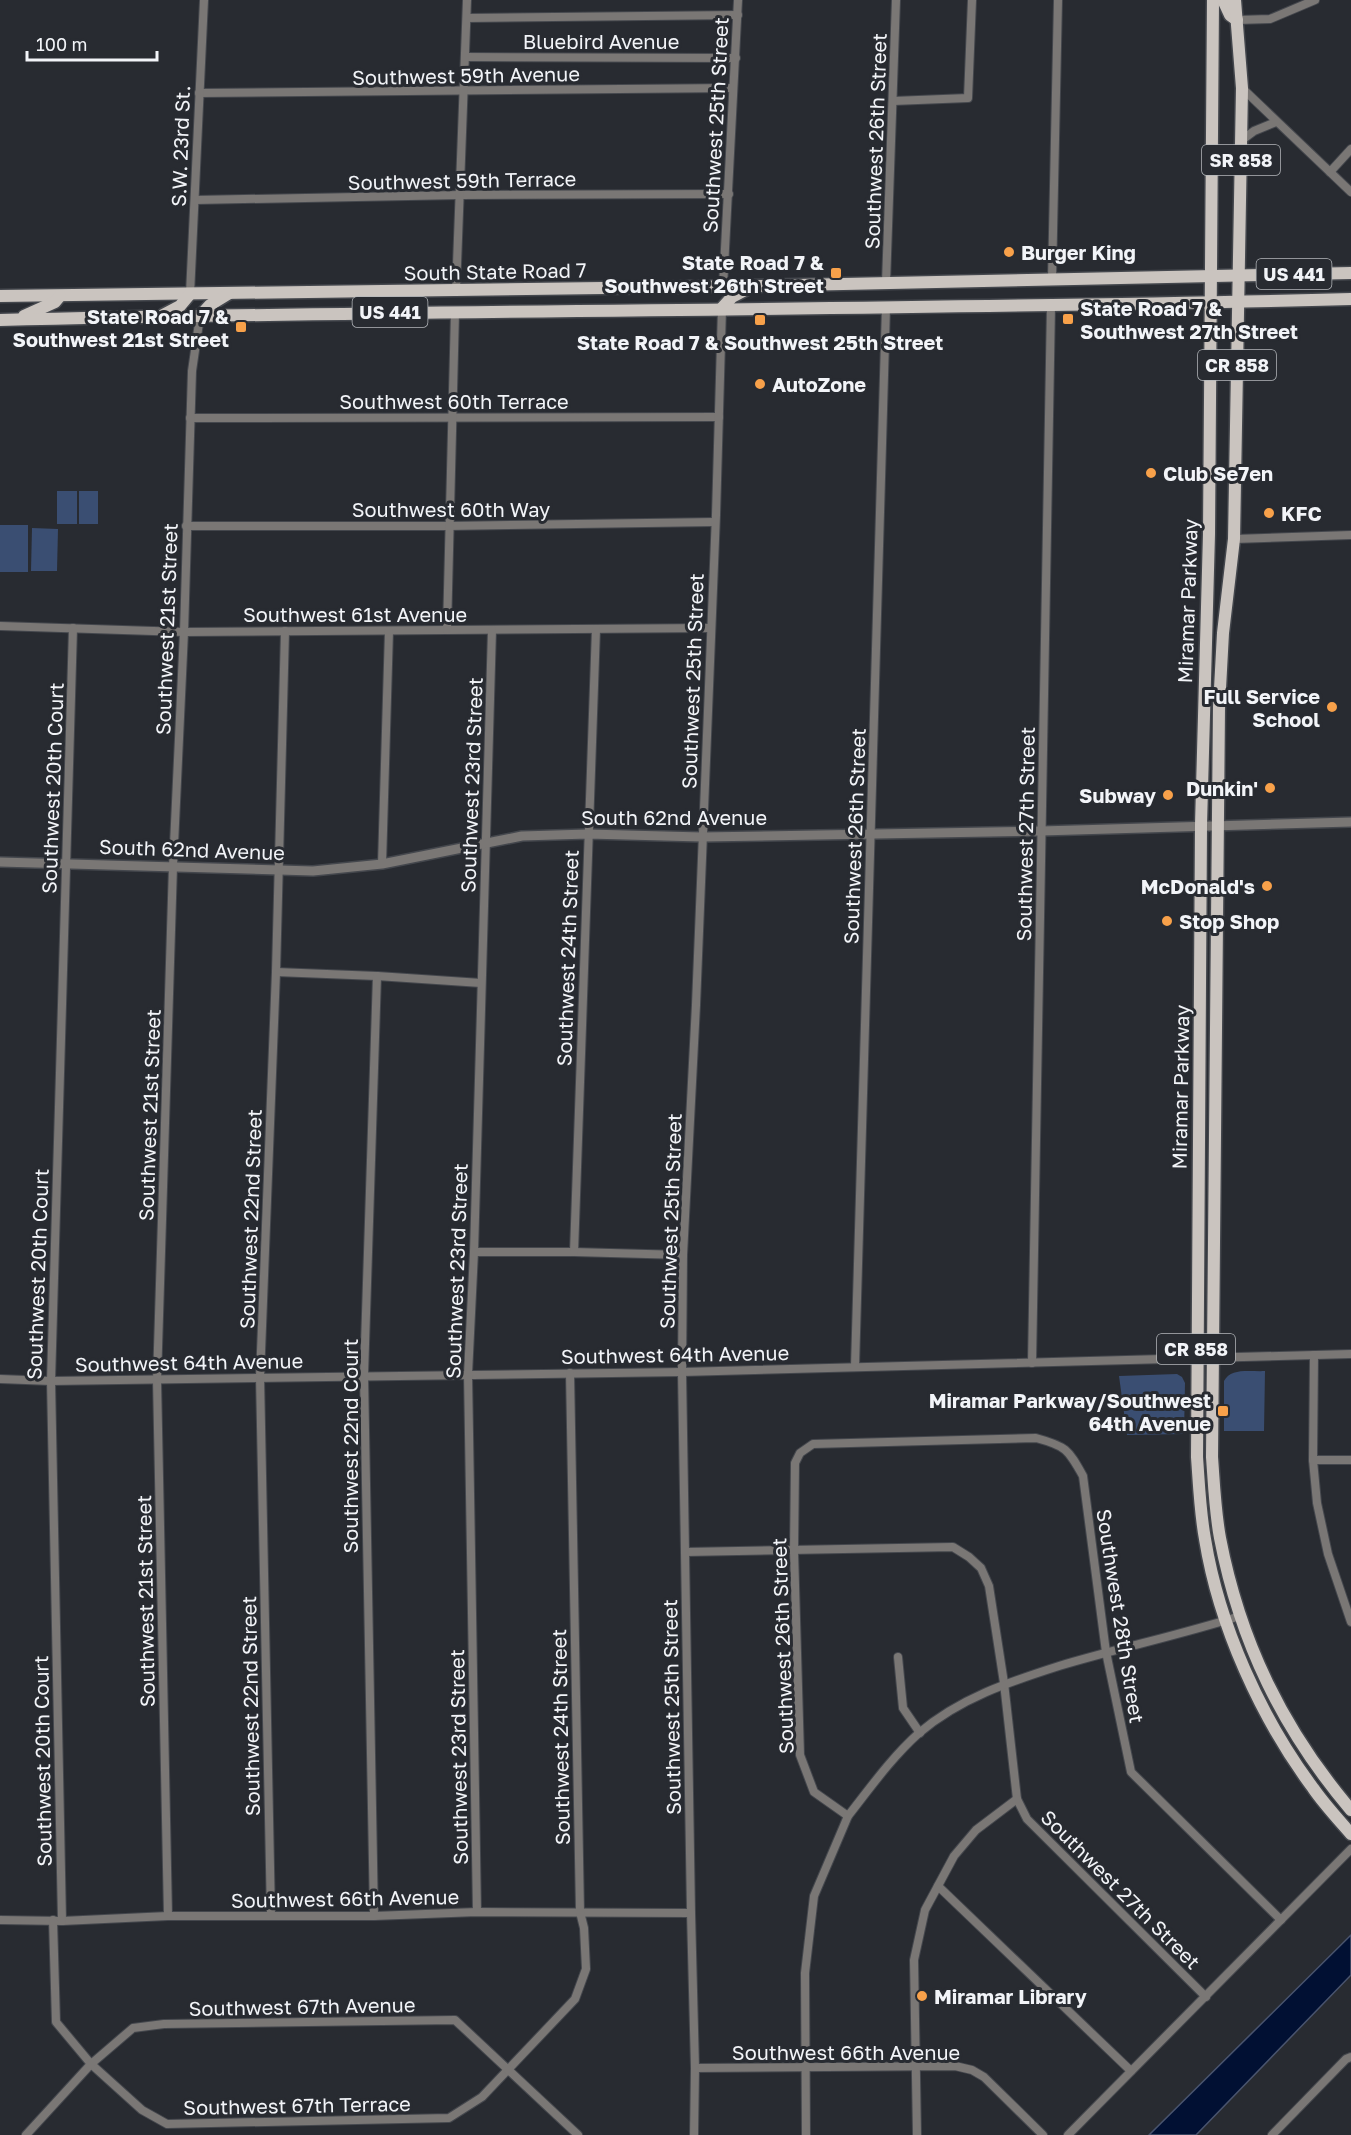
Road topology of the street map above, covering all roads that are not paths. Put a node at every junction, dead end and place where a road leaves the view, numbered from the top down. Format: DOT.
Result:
graph roads {
  1 [pos="204,0"];
  2 [pos="467,0"];
  3 [pos="738,0"];
  4 [pos="896,0"];
  5 [pos="972,0"];
  6 [pos="1058,0"];
  7 [pos="1213,0"];
  8 [pos="1222,0"];
  9 [pos="1235,0"];
  10 [pos="1315,0"];
  11 [pos="738,15"];
  12 [pos="467,18"];
  13 [pos="1237,20"];
  14 [pos="465,57"];
  15 [pos="736,58"];
  16 [pos="733,88"];
  17 [pos="1242,88"];
  18 [pos="464,92"];
  19 [pos="199,93"];
  20 [pos="893,101"];
  21 [pos="1276,122"];
  22 [pos="1242,140"];
  23 [pos="1351,149"];
  24 [pos="1330,172"];
  25 [pos="1351,192"];
  26 [pos="729,194"];
  27 [pos="460,195"];
  28 [pos="195,200"];
  29 [pos="1351,273"];
  30 [pos="1238,275"];
  31 [pos="1212,276"];
  32 [pos="1052,279"];
  33 [pos="886,283"];
  34 [pos="754,286"];
  35 [pos="723,287"];
  36 [pos="456,291"];
  37 [pos="229,293"];
  38 [pos="190,294"];
  39 [pos="0,296"];
  40 [pos="60,296"];
  41 [pos="1351,299"];
  42 [pos="1212,302"];
  43 [pos="1238,302"];
  44 [pos="1051,305"];
  45 [pos="886,307"];
  46 [pos="690,308"];
  47 [pos="722,308"];
  48 [pos="455,312"];
  49 [pos="159,316"];
  50 [pos="200,316"];
  51 [pos="18,319"];
  52 [pos="0,320"];
  53 [pos="719,417"];
  54 [pos="190,418"];
  55 [pos="454,418"];
  56 [pos="716,522"];
  57 [pos="186,526"];
  58 [pos="448,526"];
  59 [pos="1351,535"];
  60 [pos="1234,539"];
  61 [pos="0,626"];
  62 [pos="73,628"];
  63 [pos="711,628"];
  64 [pos="596,629"];
  65 [pos="447,630"];
  66 [pos="492,630"];
  67 [pos="285,631"];
  68 [pos="389,631"];
  69 [pos="184,632"];
  70 [pos="1351,822"];
  71 [pos="1201,825"];
  72 [pos="1218,825"];
  73 [pos="1041,831"];
  74 [pos="588,834"];
  75 [pos="871,834"];
  76 [pos="702,837"];
  77 [pos="486,841"];
  78 [pos="0,862"];
  79 [pos="66,864"];
  80 [pos="382,864"];
  81 [pos="174,866"];
  82 [pos="278,870"];
  83 [pos="276,972"];
  84 [pos="377,976"];
  85 [pos="482,983"];
  86 [pos="1199,1111"];
  87 [pos="1215,1172"];
  88 [pos="474,1251"];
  89 [pos="574,1252"];
  90 [pos="683,1255"];
  91 [pos="1351,1354"];
  92 [pos="1314,1355"];
  93 [pos="1196,1359"];
  94 [pos="1212,1359"];
  95 [pos="1032,1363"];
  96 [pos="855,1367"];
  97 [pos="682,1372"];
  98 [pos="570,1373"];
  99 [pos="468,1374"];
  100 [pos="364,1376"];
  101 [pos="260,1377"];
  102 [pos="0,1379"];
  103 [pos="157,1380"];
  104 [pos="51,1381"];
  105 [pos="1058,1444"];
  106 [pos="1313,1460"];
  107 [pos="1351,1460"];
  108 [pos="794,1551"];
  109 [pos="685,1552"];
  110 [pos="1240,1616"];
  111 [pos="1225,1620"];
  112 [pos="1351,1623"];
  113 [pos="1106,1652"];
  114 [pos="898,1657"];
  115 [pos="1004,1683"];
  116 [pos="920,1733"];
  117 [pos="1017,1800"];
  118 [pos="1351,1810"];
  119 [pos="848,1816"];
  120 [pos="1351,1834"];
  121 [pos="1351,1849"];
  122 [pos="938,1886"];
  123 [pos="477,1912"];
  124 [pos="580,1912"];
  125 [pos="691,1913"];
  126 [pos="168,1916"];
  127 [pos="271,1916"];
  128 [pos="374,1916"];
  129 [pos="0,1920"];
  130 [pos="1281,1920"];
  131 [pos="57,1921"];
  132 [pos="1206,1997"];
  133 [pos="1351,2058"];
  134 [pos="91,2064"];
  135 [pos="914,2066"];
  136 [pos="695,2068"];
  137 [pos="805,2068"];
  138 [pos="507,2070"];
  139 [pos="1131,2071"];
  140 [pos="26,2135"];
  141 [pos="578,2135"];
  142 [pos="694,2135"];
  143 [pos="806,2135"];
  144 [pos="917,2135"];
  145 [pos="1043,2135"];
  146 [pos="1068,2135"];
  147 [pos="1272,2135"];
  1 -- 19 [label="street, S.W. 23rd St."];
  2 -- 12 [label="street"];
  3 -- 11 [label="street, Southwest 25th Street"];
  4 -- 20 [label="street, Southwest 26th Street"];
  5 -- 20 [label="street"];
  6 -- 32 [label="street"];
  7 -- 31 [label="main road, SR 858"];
  8 -- 13 [label="main road"];
  9 -- 13 [label="main road, SR 858"];
  10 -- 13 [label="street"];
  11 -- 12 [label="street"];
  11 -- 15 [label="street, Southwest 25th Street"];
  12 -- 14 [label="street"];
  13 -- 17 [label="main road, SR 858"];
  14 -- 15 [label="street, Bluebird Avenue"];
  14 -- 18 [label="street"];
  15 -- 16 [label="street, Southwest 25th Street"];
  16 -- 18 [label="street, Southwest 59th Avenue"];
  16 -- 26 [label="street, Southwest 25th Street"];
  17 -- 21 [label="street"];
  17 -- 22 [label="main road, SR 858"];
  18 -- 19 [label="street, Southwest 59th Avenue"];
  18 -- 27 [label="street"];
  19 -- 28 [label="street, S.W. 23rd St."];
  20 -- 33 [label="street, Southwest 26th Street"];
  21 -- 22 [label="street"];
  21 -- 24 [label="street"];
  22 -- 30 [label="main road, SR 858"];
  23 -- 24 [label="street"];
  24 -- 25 [label="street"];
  26 -- 27 [label="street, Southwest 59th Terrace"];
  26 -- 35 [label="street, Southwest 25th Street"];
  27 -- 28 [label="street, Southwest 59th Terrace"];
  27 -- 36 [label="street"];
  28 -- 38 [label="street, S.W. 23rd St."];
  29 -- 30 [label="main road, South State Road 7 / US 441"];
  30 -- 31 [label="main road, South State Road 7 / US 441"];
  30 -- 43 [label="main road, SR 858"];
  31 -- 32 [label="main road, South State Road 7 / US 441"];
  31 -- 42 [label="main road, SR 858"];
  32 -- 33 [label="main road, South State Road 7 / US 441"];
  33 -- 34 [label="main road, South State Road 7 / US 441"];
  34 -- 35 [label="main road, South State Road 7 / US 441"];
  34 -- 47 [label="main road"];
  35 -- 36 [label="main road, South State Road 7 / US 441"];
  35 -- 46 [label="main road"];
  36 -- 37 [label="main road, South State Road 7 / US 441"];
  37 -- 38 [label="main road, South State Road 7 / US 441"];
  37 -- 50 [label="main road"];
  38 -- 40 [label="main road, South State Road 7 / US 441"];
  38 -- 49 [label="main road"];
  39 -- 40 [label="main road, South State Road 7 / US 441"];
  40 -- 51 [label="main road"];
  41 -- 43 [label="main road, South State Road 7 / US 441"];
  42 -- 43 [label="main road, South State Road 7 / US 441"];
  42 -- 44 [label="main road, South State Road 7 / US 441"];
  42 -- 71 [label="main road, Miramar Parkway / CR 858"];
  43 -- 60 [label="main road, Miramar Parkway / CR 858"];
  44 -- 45 [label="main road, South State Road 7 / US 441"];
  44 -- 73 [label="street, Southwest 27th Street"];
  45 -- 47 [label="main road, South State Road 7 / US 441"];
  45 -- 75 [label="street, Southwest 26th Street"];
  46 -- 47 [label="main road, South State Road 7 / US 441"];
  46 -- 48 [label="main road, South State Road 7 / US 441"];
  47 -- 53 [label="street, Southwest 25th Street"];
  48 -- 50 [label="main road, South State Road 7 / US 441"];
  48 -- 55 [label="street"];
  49 -- 50 [label="main road, South State Road 7 / US 441"];
  49 -- 51 [label="main road, South State Road 7 / US 441"];
  50 -- 54 [label="street, Southwest 21st Street"];
  51 -- 52 [label="main road, South State Road 7 / US 441"];
  53 -- 55 [label="street, Southwest 60th Terrace"];
  53 -- 56 [label="street, Southwest 25th Street"];
  54 -- 55 [label="street, Southwest 60th Terrace"];
  54 -- 57 [label="street, Southwest 21st Street"];
  55 -- 58 [label="street"];
  56 -- 58 [label="street, Southwest 60th Way"];
  56 -- 63 [label="street, Southwest 25th Street"];
  57 -- 58 [label="street, Southwest 60th Way"];
  57 -- 69 [label="street, Southwest 21st Street"];
  58 -- 65 [label="street"];
  59 -- 60 [label="street"];
  60 -- 72 [label="main road, Miramar Parkway / CR 858"];
  61 -- 62 [label="street, Southwest 61st Avenue"];
  62 -- 69 [label="street, Southwest 61st Avenue"];
  62 -- 79 [label="street, Southwest 20th Court"];
  63 -- 64 [label="street, Southwest 61st Avenue"];
  63 -- 76 [label="street, Southwest 25th Street"];
  64 -- 66 [label="street, Southwest 61st Avenue"];
  64 -- 74 [label="street, Southwest 24th Street"];
  65 -- 66 [label="street, Southwest 61st Avenue"];
  65 -- 68 [label="street, Southwest 61st Avenue"];
  66 -- 77 [label="street, Southwest 23rd Street"];
  67 -- 68 [label="street, Southwest 61st Avenue"];
  67 -- 69 [label="street, Southwest 61st Avenue"];
  67 -- 82 [label="street, Southwest 22nd Street"];
  68 -- 80 [label="street"];
  69 -- 81 [label="street, Southwest 21st Street"];
  70 -- 72 [label="street, South 62nd Avenue"];
  71 -- 72 [label="street, South 62nd Avenue"];
  71 -- 73 [label="street, South 62nd Avenue"];
  71 -- 86 [label="main road, Miramar Parkway / CR 858"];
  72 -- 87 [label="main road, Miramar Parkway / CR 858"];
  73 -- 75 [label="street, South 62nd Avenue"];
  73 -- 95 [label="street, Southwest 27th Street"];
  74 -- 76 [label="street, South 62nd Avenue"];
  74 -- 77 [label="street, South 62nd Avenue"];
  74 -- 89 [label="street, Southwest 24th Street"];
  75 -- 76 [label="street, South 62nd Avenue"];
  75 -- 96 [label="street, Southwest 26th Street"];
  76 -- 90 [label="street, Southwest 25th Street"];
  77 -- 80 [label="street, South 62nd Avenue"];
  77 -- 85 [label="street, Southwest 23rd Street"];
  78 -- 79 [label="street, South 62nd Avenue"];
  79 -- 81 [label="street, South 62nd Avenue"];
  79 -- 104 [label="street, Southwest 20th Court"];
  80 -- 82 [label="street, South 62nd Avenue"];
  81 -- 82 [label="street, South 62nd Avenue"];
  81 -- 103 [label="street, Southwest 21st Street"];
  82 -- 83 [label="street, Southwest 22nd Street"];
  83 -- 84 [label="street"];
  83 -- 101 [label="street, Southwest 22nd Street"];
  84 -- 85 [label="street"];
  84 -- 100 [label="street, Southwest 22nd Court"];
  85 -- 88 [label="street, Southwest 23rd Street"];
  86 -- 87 [label="main road"];
  86 -- 93 [label="main road, Miramar Parkway / CR 858"];
  87 -- 94 [label="main road, Miramar Parkway / CR 858"];
  88 -- 89 [label="street"];
  88 -- 99 [label="street, Southwest 23rd Street"];
  89 -- 90 [label="street"];
  90 -- 97 [label="street, Southwest 25th Street"];
  91 -- 92 [label="street, Southwest 64th Avenue"];
  92 -- 94 [label="street, Southwest 64th Avenue"];
  92 -- 106 [label="street"];
  93 -- 94 [label="street, Southwest 64th Avenue"];
  93 -- 95 [label="street, Southwest 64th Avenue"];
  93 -- 111 [label="main road, Miramar Parkway / CR 858"];
  94 -- 110 [label="main road, Miramar Parkway / CR 858"];
  95 -- 96 [label="street, Southwest 64th Avenue"];
  96 -- 97 [label="street, Southwest 64th Avenue"];
  97 -- 98 [label="street, Southwest 64th Avenue"];
  97 -- 109 [label="street, Southwest 25th Street"];
  98 -- 99 [label="street, Southwest 64th Avenue"];
  98 -- 124 [label="street, Southwest 24th Street"];
  99 -- 100 [label="street, Southwest 64th Avenue"];
  99 -- 123 [label="street, Southwest 23rd Street"];
  100 -- 101 [label="street, Southwest 64th Avenue"];
  100 -- 128 [label="street, Southwest 22nd Court"];
  101 -- 103 [label="street, Southwest 64th Avenue"];
  101 -- 127 [label="street, Southwest 22nd Street"];
  102 -- 104 [label="street, Southwest 64th Avenue"];
  103 -- 104 [label="street, Southwest 64th Avenue"];
  103 -- 126 [label="street, Southwest 21st Street"];
  104 -- 131 [label="street, Southwest 20th Court"];
  105 -- 108 [label="street, Southwest 26th Street"];
  105 -- 113 [label="street, Southwest 28th Street"];
  106 -- 107 [label="street"];
  106 -- 112 [label="street"];
  108 -- 109 [label="street"];
  108 -- 115 [label="street, Southwest 27th Street"];
  108 -- 119 [label="street, Southwest 26th Street"];
  109 -- 125 [label="street, Southwest 25th Street"];
  110 -- 111 [label="street"];
  110 -- 118 [label="main road, Miramar Parkway / CR 858"];
  111 -- 113 [label="street"];
  111 -- 120 [label="main road, Miramar Parkway / CR 858"];
  113 -- 115 [label="street"];
  113 -- 130 [label="street, Southwest 28th Street"];
  114 -- 116 [label="street"];
  115 -- 116 [label="street"];
  115 -- 117 [label="street, Southwest 27th Street"];
  116 -- 119 [label="street"];
  117 -- 122 [label="street"];
  117 -- 132 [label="street, Southwest 27th Street"];
  119 -- 137 [label="street"];
  121 -- 130 [label="street"];
  122 -- 135 [label="street"];
  122 -- 139 [label="street"];
  123 -- 124 [label="street, Southwest 66th Avenue"];
  123 -- 128 [label="street, Southwest 66th Avenue"];
  124 -- 125 [label="street, Southwest 66th Avenue"];
  124 -- 138 [label="street, Southwest 24th Street"];
  125 -- 136 [label="street, Southwest 25th Street"];
  126 -- 127 [label="street, Southwest 66th Avenue"];
  126 -- 131 [label="street, Southwest 66th Avenue"];
  127 -- 128 [label="street, Southwest 66th Avenue"];
  129 -- 131 [label="street, Southwest 66th Avenue"];
  130 -- 132 [label="street"];
  131 -- 134 [label="street, Southwest 20th Court"];
  132 -- 139 [label="street"];
  133 -- 147 [label="street"];
  134 -- 138 [label="street, Southwest 67th Avenue"];
  134 -- 138 [label="street, Southwest 67th Terrace"];
  134 -- 140 [label="street, Southwest 67th Avenue"];
  135 -- 137 [label="street, Southwest 66th Avenue"];
  135 -- 144 [label="street"];
  135 -- 145 [label="street, Southwest 66th Avenue"];
  136 -- 137 [label="street, Southwest 66th Avenue"];
  136 -- 142 [label="street, Southwest 25th Street"];
  137 -- 143 [label="street"];
  138 -- 141 [label="street, Southwest 67th Avenue"];
  139 -- 146 [label="street"];
}
